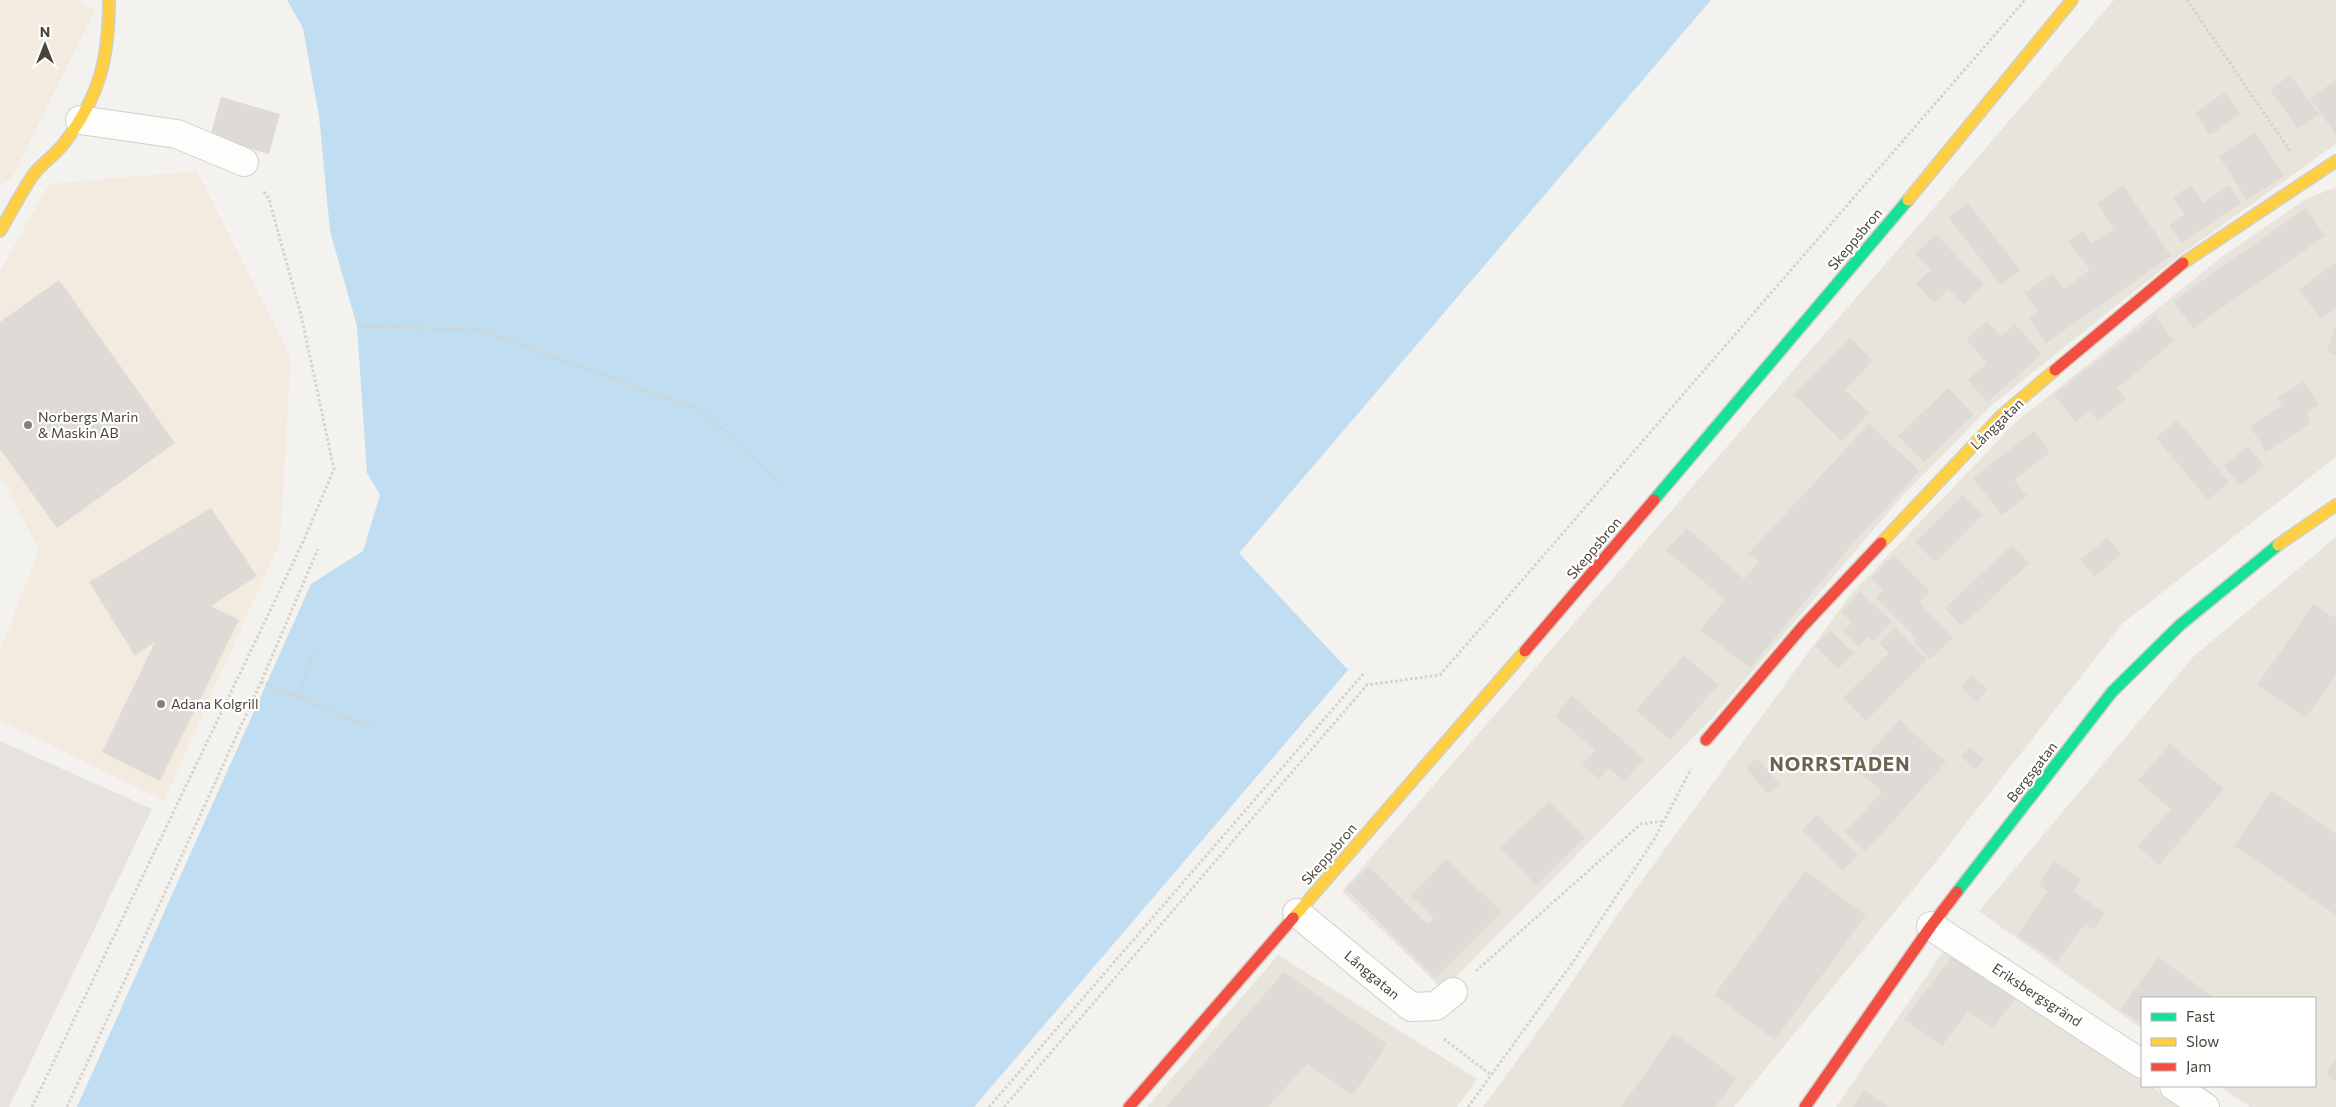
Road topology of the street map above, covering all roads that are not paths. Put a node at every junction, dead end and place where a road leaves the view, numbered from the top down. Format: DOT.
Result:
graph roads {
  1 [pos="109,0"];
  2 [pos="2072,0"];
  3 [pos="80,120"];
  4 [pos="2336,161"];
  5 [pos="244,162"];
  6 [pos="0,231"];
  7 [pos="2336,506"];
  8 [pos="1706,740"];
  9 [pos="1297,913"];
  10 [pos="1932,926"];
  11 [pos="1453,992"];
  12 [pos="2141,1063"];
  13 [pos="2175,1087"];
  14 [pos="1129,1107"];
  15 [pos="1805,1107"];
  16 [pos="2205,1107"];
  1 -- 3 [label="street"];
  2 -- 9 [label="street, Skeppsbron"];
  3 -- 5 [label="street"];
  3 -- 6 [label="street"];
  4 -- 8 [label="street, Långgatan"];
  7 -- 10 [label="street, Bergsgatan"];
  9 -- 11 [label="street, Långgatan"];
  9 -- 14 [label="street, Skeppsbron"];
  10 -- 12 [label="street, Eriksbergsgränd"];
  10 -- 15 [label="street, Bergsgatan"];
  13 -- 16 [label="street"];
}
